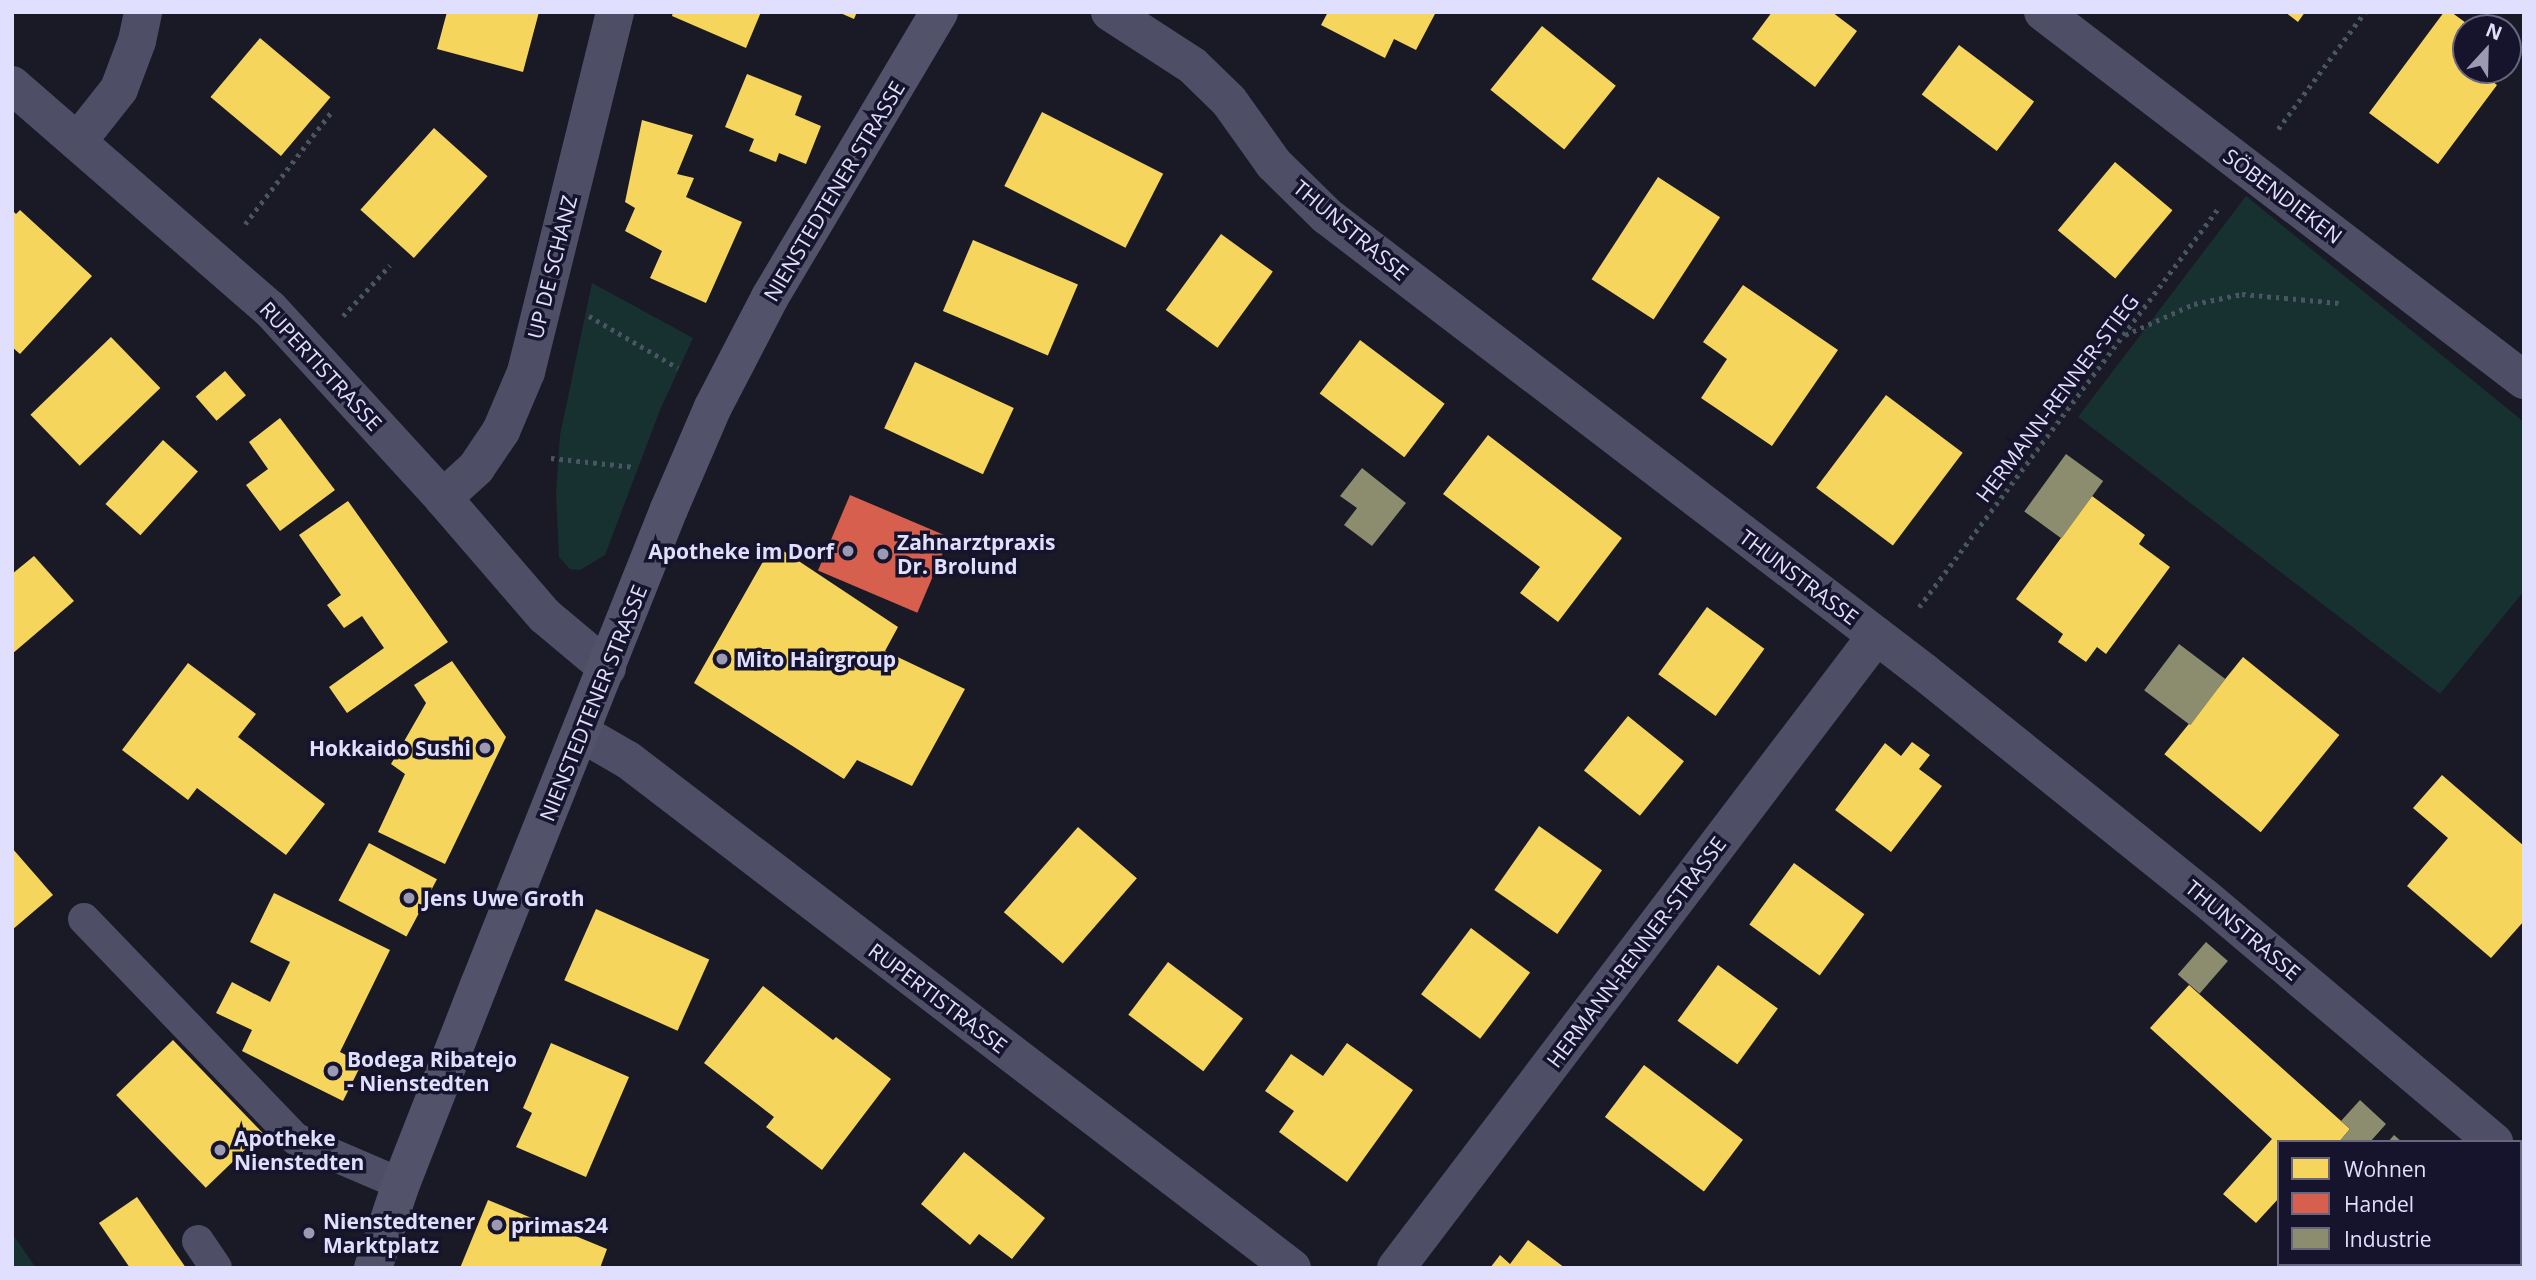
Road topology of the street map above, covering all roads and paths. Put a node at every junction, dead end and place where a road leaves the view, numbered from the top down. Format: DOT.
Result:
graph roads {
  1 [pos="143,12"];
  2 [pos="615,12"];
  3 [pos="939,12"];
  4 [pos="1110,12"];
  5 [pos="2043,12"];
  6 [pos="2365,12"];
  7 [pos="12,85"];
  8 [pos="332,111"];
  9 [pos="2273,137"];
  10 [pos="78,141"];
  11 [pos="2227,197"];
  12 [pos="243,227"];
  13 [pos="390,265"];
  14 [pos="2348,305"];
  15 [pos="579,310"];
  16 [pos="339,320"];
  17 [pos="2124,335"];
  18 [pos="688,373"];
  19 [pos="2524,380"];
  20 [pos="551,458"];
  21 [pos="646,468"];
  22 [pos="443,498"];
  23 [pos="1912,616"];
  24 [pos="1876,636"];
  25 [pos="607,668"];
  26 [pos="581,733"];
  27 [pos="84,919"];
  28 [pos="2492,1140"];
  29 [pos="401,1184"];
  30 [pos="198,1241"];
  31 [pos="216,1268"];
  32 [pos="373,1268"];
  33 [pos="1292,1268"];
  34 [pos="1396,1268"];
  1 -- 10 [label="street"];
  2 -- 22 [label="street, UP DE SCHANZ"];
  3 -- 25 [label="street, NIENSTEDTENER STRASSE"];
  4 -- 24 [label="street, THUNSTRASSE"];
  5 -- 19 [label="street, SÖBENDIEKEN"];
  6 -- 9 [label="path"];
  7 -- 10 [label="street, RUPERTISTRASSE"];
  8 -- 12 [label="path"];
  10 -- 22 [label="street, RUPERTISTRASSE"];
  11 -- 17 [label="path, HERMANN-RENNER-STIEG"];
  13 -- 16 [label="path"];
  14 -- 17 [label="path"];
  15 -- 18 [label="path"];
  17 -- 23 [label="path, HERMANN-RENNER-STIEG"];
  20 -- 21 [label="path"];
  22 -- 25 [label="street, RUPERTISTRASSE"];
  24 -- 28 [label="street, THUNSTRASSE"];
  24 -- 34 [label="street, HERMANN-RENNER-STRASSE"];
  25 -- 26 [label="street, NIENSTEDTENER STRASSE"];
  26 -- 29 [label="street, NIENSTEDTENER STRASSE"];
  26 -- 33 [label="street, RUPERTISTRASSE"];
  27 -- 29 [label="lane"];
  29 -- 32 [label="street, NIENSTEDTENER STRASSE"];
  30 -- 31 [label="lane"];
}
